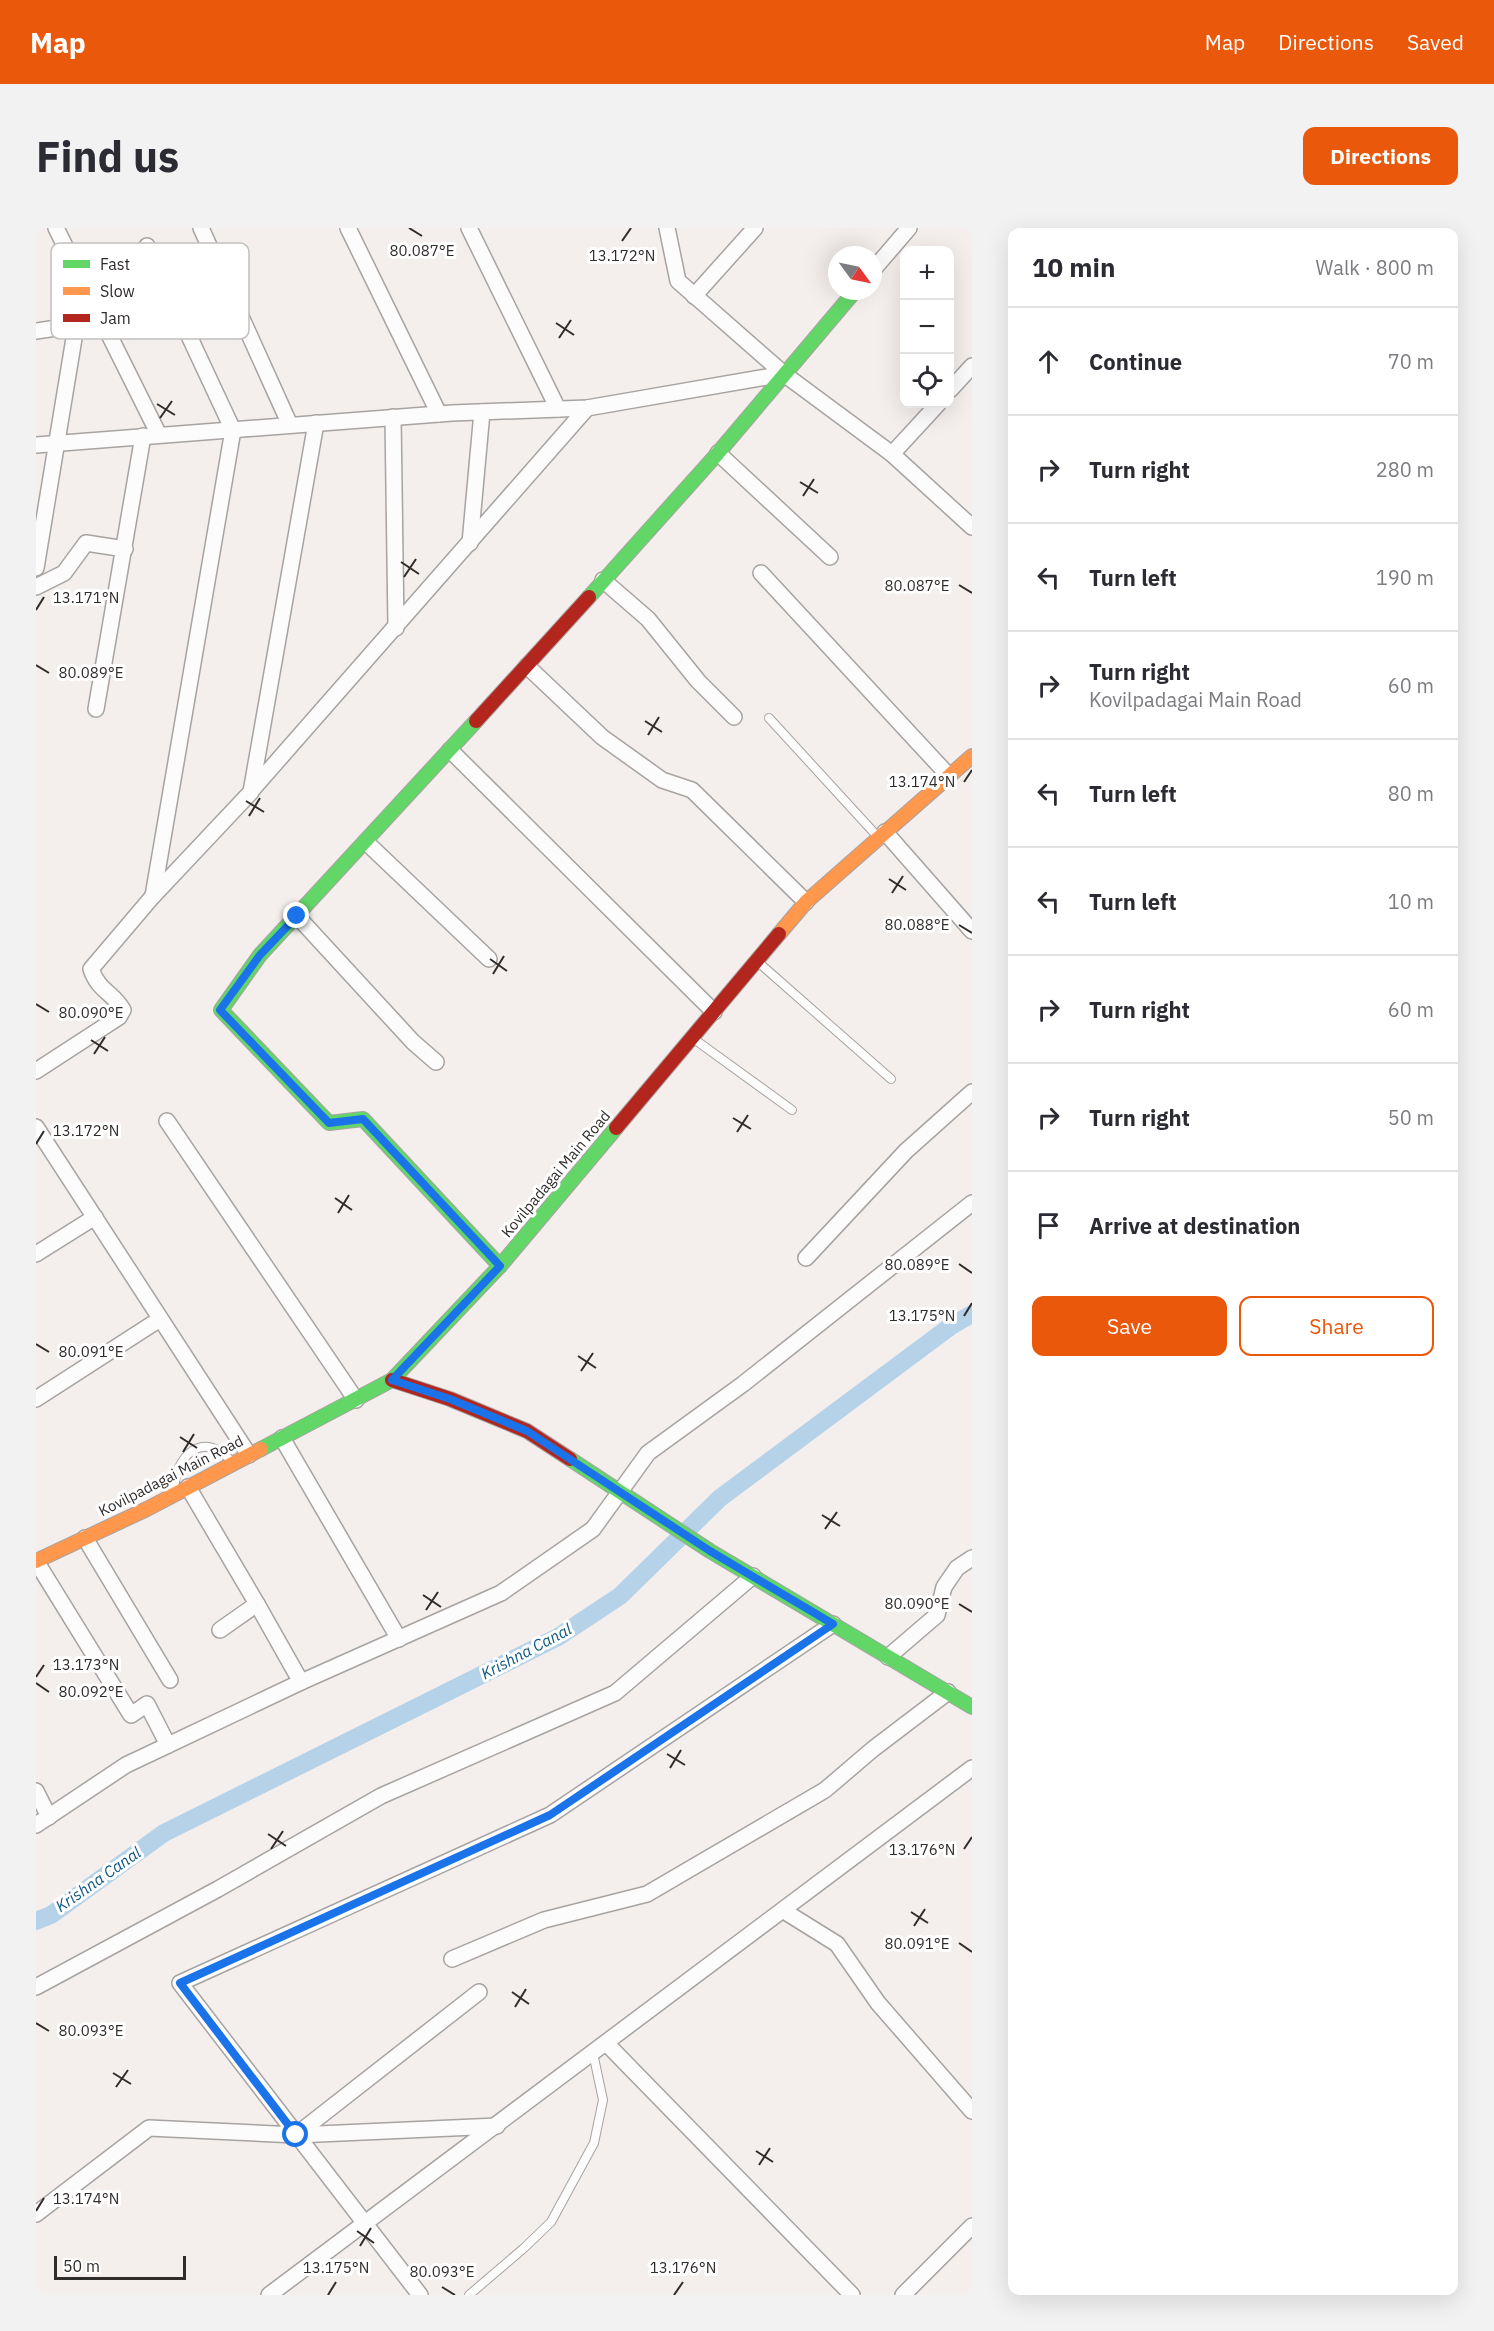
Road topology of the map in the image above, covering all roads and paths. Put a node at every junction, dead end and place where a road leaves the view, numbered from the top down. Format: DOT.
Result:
graph roads {
  1 [pos="56,228"];
  2 [pos="201,228"];
  3 [pos="348,228"];
  4 [pos="469,228"];
  5 [pos="667,228"];
  6 [pos="755,228"];
  7 [pos="909,228"];
  8 [pos="63,243"];
  9 [pos="208,243"];
  10 [pos="882,260"];
  11 [pos="694,296"];
  12 [pos="847,300"];
  13 [pos="51,329"];
  14 [pos="36,331"];
  15 [pos="249,333"];
  16 [pos="74,339"];
  17 [pos="111,339"];
  18 [pos="191,339"];
  19 [pos="972,366"];
  20 [pos="784,374"];
  21 [pos="954,386"];
  22 [pos="587,408"];
  23 [pos="934,408"];
  24 [pos="558,409"];
  25 [pos="482,412"];
  26 [pos="439,414"];
  27 [pos="393,417"];
  28 [pos="316,423"];
  29 [pos="291,425"];
  30 [pos="233,429"];
  31 [pos="159,435"];
  32 [pos="142,436"];
  33 [pos="57,443"];
  34 [pos="36,445"];
  35 [pos="718,453"];
  36 [pos="892,454"];
  37 [pos="972,527"];
  38 [pos="470,543"];
  39 [pos="38,545"];
  40 [pos="125,549"];
  41 [pos="830,557"];
  42 [pos="36,568"];
  43 [pos="761,573"];
  44 [pos="603,580"];
  45 [pos="36,587"];
  46 [pos="396,628"];
  47 [pos="527,666"];
  48 [pos="96,709"];
  49 [pos="735,717"];
  50 [pos="769,718"];
  51 [pos="450,750"];
  52 [pos="972,756"];
  53 [pos="949,776"];
  54 [pos="251,792"];
  55 [pos="882,835"];
  56 [pos="366,842"];
  57 [pos="153,896"];
  58 [pos="806,902"];
  59 [pos="297,916"];
  60 [pos="972,931"];
  61 [pos="489,959"];
  62 [pos="757,961"];
  63 [pos="714,1012"];
  64 [pos="693,1038"];
  65 [pos="436,1062"];
  66 [pos="36,1071"];
  67 [pos="891,1079"];
  68 [pos="972,1092"];
  69 [pos="792,1110"];
  70 [pos="167,1121"];
  71 [pos="36,1126"];
  72 [pos="972,1203"];
  73 [pos="95,1217"];
  74 [pos="36,1254"];
  75 [pos="806,1258"];
  76 [pos="500,1266"];
  77 [pos="160,1319"];
  78 [pos="392,1380"];
  79 [pos="36,1399"];
  80 [pos="356,1400"];
  81 [pos="282,1438"];
  82 [pos="249,1455"];
  83 [pos="234,1463"];
  84 [pos="188,1487"];
  85 [pos="620,1490"];
  86 [pos="174,1494"];
  87 [pos="85,1538"];
  88 [pos="972,1558"];
  89 [pos="36,1561"];
  90 [pos="753,1576"];
  91 [pos="257,1604"];
  92 [pos="833,1624"];
  93 [pos="220,1630"];
  94 [pos="399,1639"];
  95 [pos="888,1657"];
  96 [pos="170,1680"];
  97 [pos="301,1682"];
  98 [pos="948,1692"];
  99 [pos="972,1707"];
  100 [pos="168,1745"];
  101 [pos="972,1768"];
  102 [pos="36,1791"];
  103 [pos="43,1821"];
  104 [pos="784,1911"];
  105 [pos="452,1959"];
  106 [pos="36,1987"];
  107 [pos="479,1992"];
  108 [pos="606,2043"];
  109 [pos="593,2053"];
  110 [pos="972,2111"];
  111 [pos="497,2126"];
  112 [pos="296,2135"];
  113 [pos="36,2214"];
  114 [pos="364,2224"];
  115 [pos="972,2226"];
  116 [pos="269,2295"];
  117 [pos="420,2295"];
  118 [pos="469,2295"];
  119 [pos="852,2295"];
  120 [pos="903,2295"];
  1 -- 8 [label="street"];
  2 -- 9 [label="street"];
  3 -- 26 [label="street"];
  4 -- 24 [label="street"];
  5 -- 11 [label="street"];
  6 -- 11 [label="street"];
  7 -- 10 [label="street"];
  11 -- 20 [label="street"];
  12 -- 20 [label="street"];
  13 -- 14 [label="street"];
  15 -- 29 [label="street"];
  16 -- 33 [label="street"];
  17 -- 31 [label="street"];
  18 -- 30 [label="street"];
  19 -- 21 [label="street"];
  20 -- 22 [label="street"];
  20 -- 35 [label="street"];
  20 -- 36 [label="street"];
  22 -- 24 [label="street"];
  22 -- 38 [label="street"];
  23 -- 36 [label="street"];
  24 -- 25 [label="street"];
  25 -- 26 [label="street"];
  25 -- 38 [label="street"];
  26 -- 27 [label="street"];
  27 -- 28 [label="street"];
  27 -- 46 [label="street"];
  28 -- 29 [label="street"];
  28 -- 54 [label="street"];
  29 -- 30 [label="street"];
  30 -- 31 [label="street"];
  30 -- 57 [label="street"];
  31 -- 32 [label="street"];
  32 -- 33 [label="street"];
  32 -- 40 [label="street"];
  33 -- 34 [label="street"];
  33 -- 39 [label="street"];
  35 -- 41 [label="street"];
  35 -- 44 [label="street"];
  36 -- 37 [label="street"];
  38 -- 46 [label="street"];
  39 -- 42 [label="street"];
  40 -- 45 [label="street"];
  40 -- 48 [label="street"];
  43 -- 53 [label="street"];
  44 -- 47 [label="street"];
  44 -- 49 [label="street"];
  46 -- 54 [label="street"];
  47 -- 51 [label="street"];
  47 -- 58 [label="street"];
  50 -- 55 [label="lane"];
  51 -- 56 [label="street"];
  51 -- 63 [label="street"];
  52 -- 53 [label="street, Kovilpadagai Main Road"];
  53 -- 55 [label="street, Kovilpadagai Main Road"];
  54 -- 57 [label="street"];
  55 -- 58 [label="street, Kovilpadagai Main Road"];
  55 -- 60 [label="street"];
  56 -- 59 [label="street"];
  56 -- 61 [label="street"];
  57 -- 66 [label="street"];
  58 -- 62 [label="street, Kovilpadagai Main Road"];
  59 -- 65 [label="street"];
  59 -- 76 [label="street"];
  62 -- 63 [label="street, Kovilpadagai Main Road"];
  62 -- 67 [label="lane"];
  63 -- 64 [label="street, Kovilpadagai Main Road"];
  64 -- 69 [label="lane"];
  64 -- 76 [label="street, Kovilpadagai Main Road"];
  68 -- 75 [label="street"];
  70 -- 80 [label="street"];
  71 -- 73 [label="street"];
  72 -- 85 [label="street"];
  73 -- 74 [label="street"];
  73 -- 77 [label="street"];
  76 -- 78 [label="street, Kovilpadagai Main Road"];
  77 -- 79 [label="street"];
  77 -- 82 [label="street"];
  78 -- 80 [label="street, Kovilpadagai Main Road"];
  78 -- 85 [label="street"];
  80 -- 81 [label="street, Kovilpadagai Main Road"];
  81 -- 82 [label="street, Kovilpadagai Main Road"];
  81 -- 94 [label="street"];
  82 -- 83 [label="street, Kovilpadagai Main Road"];
  83 -- 84 [label="street, Kovilpadagai Main Road"];
  83 -- 86 [label="lane"];
  84 -- 86 [label="street, Kovilpadagai Main Road"];
  84 -- 91 [label="street"];
  85 -- 90 [label="street"];
  85 -- 94 [label="street"];
  86 -- 87 [label="street, Kovilpadagai Main Road"];
  87 -- 89 [label="street, Kovilpadagai Main Road"];
  87 -- 96 [label="street"];
  88 -- 95 [label="street"];
  89 -- 100 [label="street"];
  90 -- 92 [label="street"];
  90 -- 106 [label="street"];
  91 -- 93 [label="street"];
  91 -- 97 [label="street"];
  92 -- 95 [label="street"];
  92 -- 112 [label="street"];
  94 -- 97 [label="street"];
  95 -- 98 [label="street"];
  97 -- 100 [label="street"];
  98 -- 99 [label="street"];
  98 -- 105 [label="street"];
  100 -- 103 [label="street"];
  101 -- 104 [label="street"];
  102 -- 103 [label="street"];
  104 -- 108 [label="street"];
  104 -- 110 [label="street"];
  107 -- 112 [label="street"];
  108 -- 109 [label="street"];
  108 -- 119 [label="street"];
  109 -- 111 [label="street"];
  109 -- 118 [label="lane"];
  111 -- 112 [label="street"];
  111 -- 114 [label="street"];
  112 -- 113 [label="street"];
  112 -- 114 [label="street"];
  114 -- 116 [label="street"];
  114 -- 117 [label="street"];
  115 -- 120 [label="street"];
}
